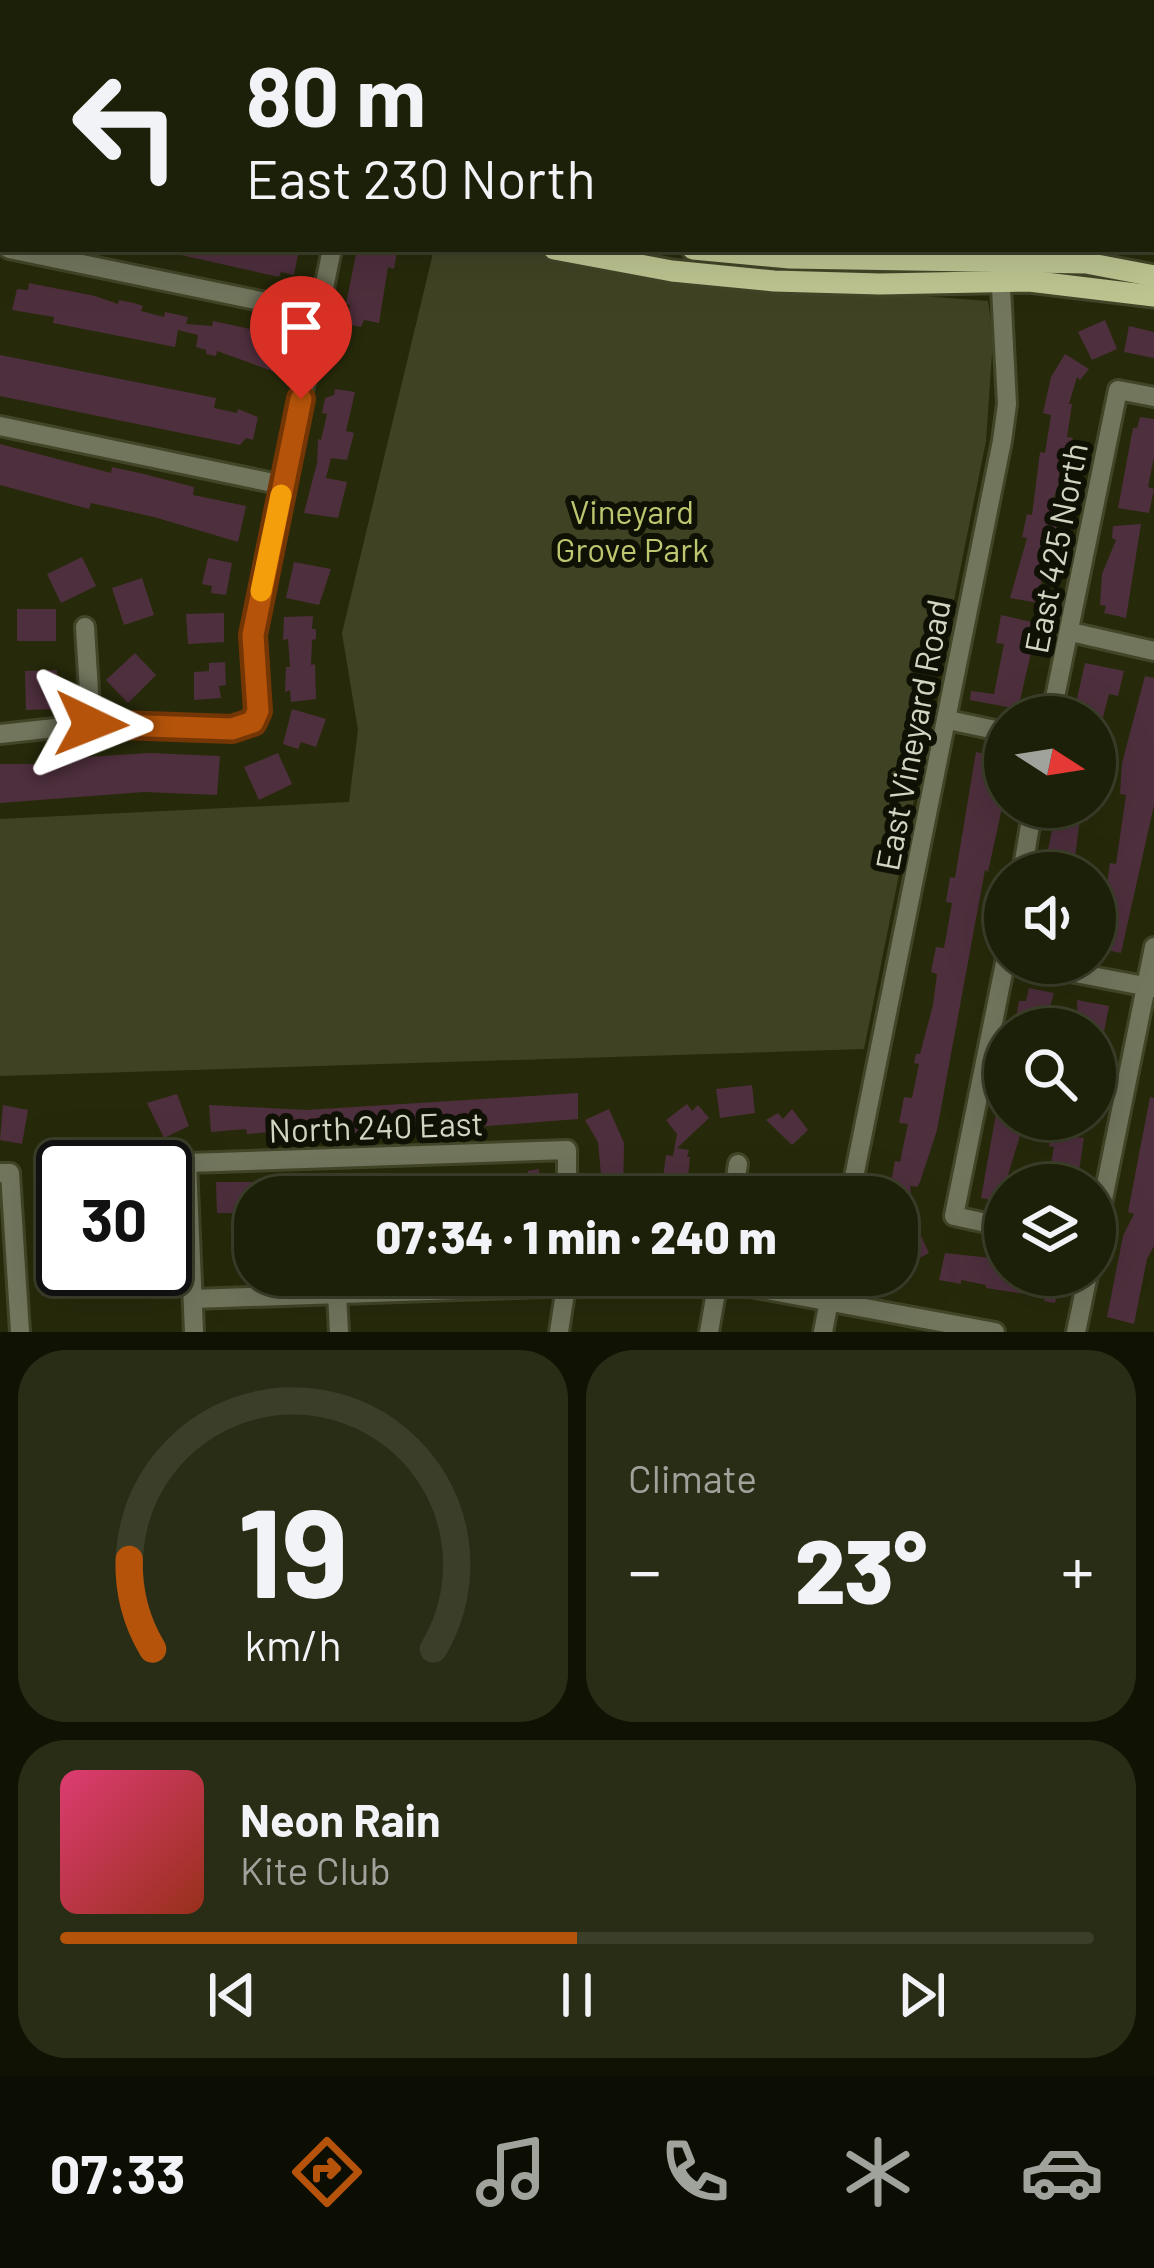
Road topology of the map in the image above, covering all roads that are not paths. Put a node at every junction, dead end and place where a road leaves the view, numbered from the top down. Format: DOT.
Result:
graph roads {
  1 [pos="18,252"];
  2 [pos="331,252"];
  3 [pos="570,252"];
  4 [pos="725,252"];
  5 [pos="1001,264"];
  6 [pos="1154,276"];
  7 [pos="1154,296"];
  8 [pos="319,313"];
  9 [pos="1154,397"];
  10 [pos="0,426"];
  11 [pos="283,485"];
  12 [pos="86,627"];
  13 [pos="1071,632"];
  14 [pos="1154,651"];
  15 [pos="1056,696"];
  16 [pos="948,720"];
  17 [pos="91,724"];
  18 [pos="984,728"];
  19 [pos="0,734"];
  20 [pos="1154,947"];
  21 [pos="1116,981"];
  22 [pos="1001,984"];
  23 [pos="1150,987"];
  24 [pos="1111,1164"];
  25 [pos="738,1165"];
  26 [pos="5,1173"];
  27 [pos="567,1176"];
  28 [pos="736,1176"];
  29 [pos="854,1176"];
  30 [pos="984,1222"];
  31 [pos="279,1296"];
  32 [pos="337,1296"];
  33 [pos="565,1296"];
  34 [pos="716,1296"];
  35 [pos="809,1296"];
  36 [pos="830,1296"];
  37 [pos="1084,1296"];
  38 [pos="193,1299"];
  39 [pos="829,1300"];
  40 [pos="20,1332"];
  41 [pos="194,1332"];
  42 [pos="339,1332"];
  43 [pos="559,1332"];
  44 [pos="709,1332"];
  45 [pos="823,1332"];
  46 [pos="995,1332"];
  47 [pos="1076,1332"];
  1 -- 8 [label="street"];
  2 -- 8 [label="street"];
  3 -- 5 [label="main road"];
  4 -- 5 [label="main road"];
  5 -- 6 [label="main road"];
  5 -- 7 [label="main road"];
  5 -- 16 [label="street, East Vineyard Road"];
  8 -- 11 [label="street"];
  9 -- 13 [label="street, East 425 North"];
  10 -- 11 [label="street"];
  11 -- 17 [label="street"];
  12 -- 17 [label="street"];
  13 -- 14 [label="street"];
  13 -- 15 [label="street, East 425 North"];
  16 -- 18 [label="street"];
  16 -- 29 [label="street, East Vineyard Road"];
  17 -- 19 [label="street"];
  20 -- 23 [label="street"];
  21 -- 23 [label="street"];
  22 -- 30 [label="street"];
  23 -- 24 [label="street"];
  25 -- 28 [label="street"];
  26 -- 40 [label="street"];
  27 -- 38 [label="street, North 240 East"];
  31 -- 38 [label="street"];
  32 -- 42 [label="street"];
  33 -- 43 [label="street"];
  34 -- 44 [label="street"];
  35 -- 39 [label="street"];
  36 -- 39 [label="street"];
  37 -- 47 [label="street"];
  38 -- 41 [label="street"];
  39 -- 45 [label="street"];
  39 -- 46 [label="street"];
}
